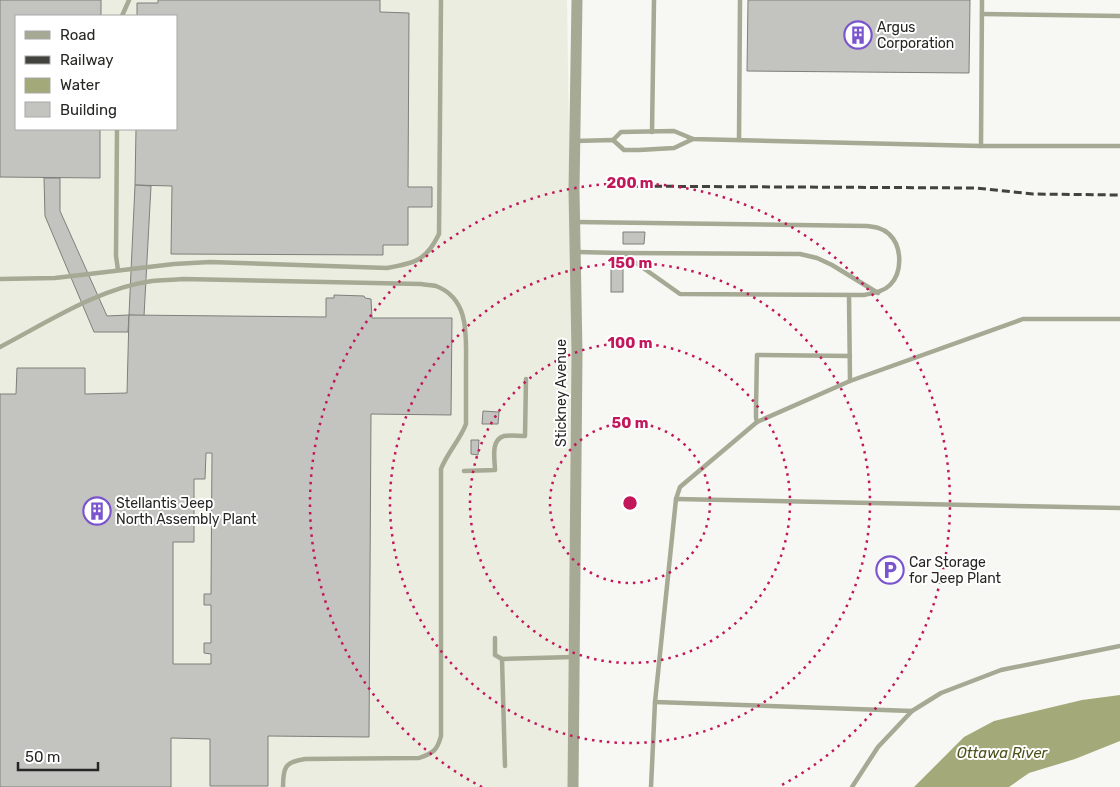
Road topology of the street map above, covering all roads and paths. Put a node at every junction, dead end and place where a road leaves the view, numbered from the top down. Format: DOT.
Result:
graph roads {
  1 [pos="129,0"];
  2 [pos="441,0"];
  3 [pos="577,0"];
  4 [pos="654,0"];
  5 [pos="740,0"];
  6 [pos="982,0"];
  7 [pos="982,14"];
  8 [pos="122,15"];
  9 [pos="1120,16"];
  10 [pos="118,130"];
  11 [pos="652,132"];
  12 [pos="693,139"];
  13 [pos="613,140"];
  14 [pos="739,140"];
  15 [pos="575,141"];
  16 [pos="981,146"];
  17 [pos="1120,146"];
  18 [pos="575,222"];
  19 [pos="575,252"];
  20 [pos="622,253"];
  21 [pos="118,270"];
  22 [pos="0,278"];
  23 [pos="878,293"];
  24 [pos="849,296"];
  25 [pos="1120,320"];
  26 [pos="0,347"];
  27 [pos="850,356"];
  28 [pos="526,379"];
  29 [pos="850,381"];
  30 [pos="758,422"];
  31 [pos="464,471"];
  32 [pos="676,499"];
  33 [pos="1120,508"];
  34 [pos="495,638"];
  35 [pos="1120,646"];
  36 [pos="574,657"];
  37 [pos="502,659"];
  38 [pos="655,702"];
  39 [pos="912,711"];
  40 [pos="505,766"];
  41 [pos="283,787"];
  42 [pos="573,787"];
  43 [pos="651,787"];
  44 [pos="852,787"];
  1 -- 8 [label="lane"];
  2 -- 21 [label="lane"];
  3 -- 15 [label="street, Stickney Avenue"];
  4 -- 11 [label="lane"];
  5 -- 14 [label="lane"];
  6 -- 7 [label="lane"];
  7 -- 9 [label="lane"];
  7 -- 16 [label="lane"];
  10 -- 21 [label="lane"];
  11 -- 12 [label="lane"];
  11 -- 13 [label="lane"];
  12 -- 13 [label="lane"];
  12 -- 14 [label="lane"];
  13 -- 15 [label="lane"];
  14 -- 16 [label="lane"];
  15 -- 18 [label="street, Stickney Avenue"];
  16 -- 17 [label="lane"];
  18 -- 19 [label="street, Stickney Avenue"];
  18 -- 23 [label="lane"];
  19 -- 20 [label="lane"];
  19 -- 36 [label="street, Stickney Avenue"];
  20 -- 23 [label="lane"];
  20 -- 24 [label="lane"];
  21 -- 22 [label="lane"];
  23 -- 24 [label="lane"];
  24 -- 27 [label="lane"];
  25 -- 29 [label="lane"];
  26 -- 41 [label="lane"];
  27 -- 29 [label="lane"];
  27 -- 30 [label="lane"];
  28 -- 31 [label="lane"];
  29 -- 30 [label="lane"];
  30 -- 32 [label="lane"];
  32 -- 33 [label="lane"];
  32 -- 38 [label="lane"];
  34 -- 37 [label="lane"];
  35 -- 39 [label="lane"];
  36 -- 37 [label="lane"];
  36 -- 42 [label="street, Stickney Avenue"];
  37 -- 40 [label="lane"];
  38 -- 39 [label="lane"];
  38 -- 43 [label="lane"];
  39 -- 44 [label="lane"];
}
